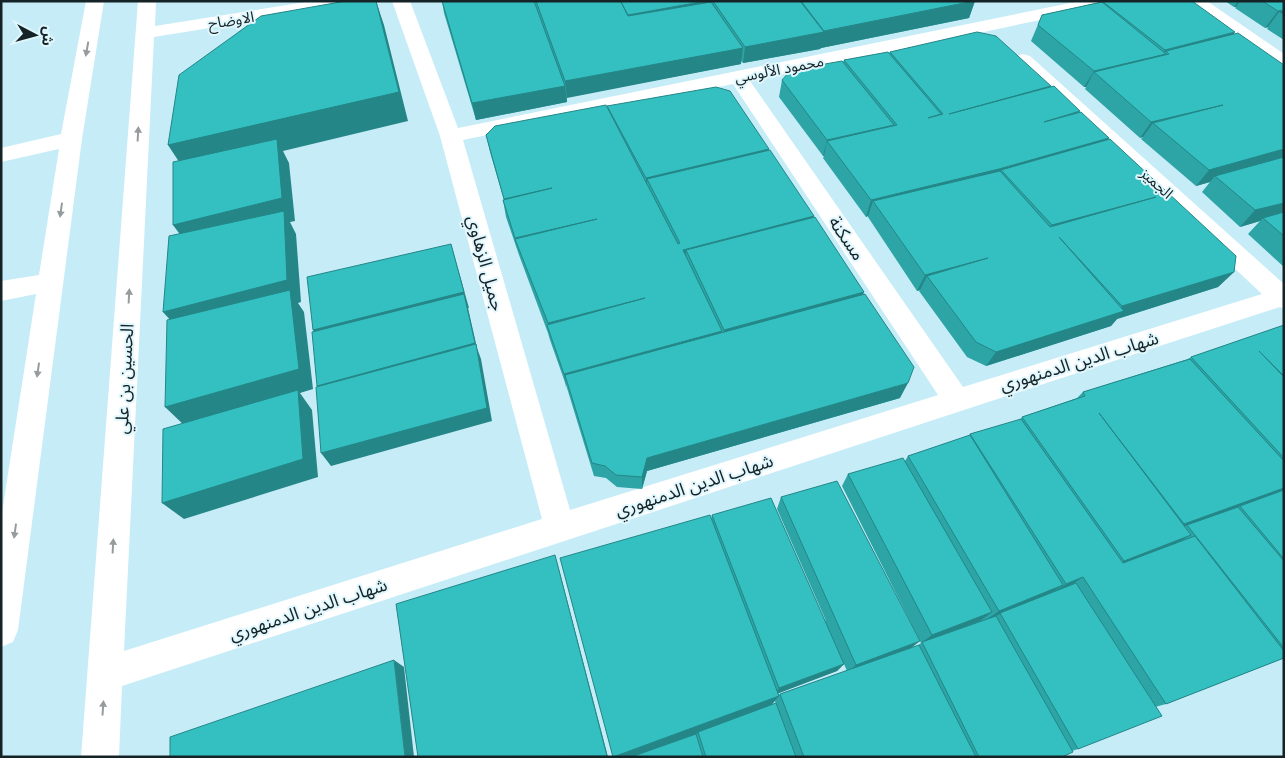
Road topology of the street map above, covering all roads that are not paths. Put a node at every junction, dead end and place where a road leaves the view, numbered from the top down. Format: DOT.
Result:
graph roads {
  1 [pos="95,1"];
  2 [pos="147,1"];
  3 [pos="347,1"];
  4 [pos="401,1"];
  5 [pos="1107,1"];
  6 [pos="1195,1"];
  7 [pos="145,33"];
  8 [pos="999,38"];
  9 [pos="1284,63"];
  10 [pos="738,77"];
  11 [pos="451,136"];
  12 [pos="71,139"];
  13 [pos="1,155"];
  14 [pos="50,282"];
  15 [pos="1,291"];
  16 [pos="1283,298"];
  17 [pos="956,399"];
  18 [pos="560,529"];
  19 [pos="1,630"];
  20 [pos="106,674"];
  21 [pos="100,757"];
  1 -- 12 [label="street, one-way"];
  2 -- 7 [label="street, الحسين بن علي"];
  3 -- 7 [label="street, الاوضاح"];
  4 -- 11 [label="street, جميل الزهاوي"];
  5 -- 8 [label="street, محمود الألوسي"];
  6 -- 9 [label="street"];
  20 -- 7 [label="street, الحسين بن علي, one-way"];
  8 -- 10 [label="street, محمود الألوسي"];
  8 -- 16 [label="street, الجميز"];
  10 -- 11 [label="street, محمود الألوسي"];
  10 -- 17 [label="street, مسكنة"];
  11 -- 18 [label="street, جميل الزهاوي"];
  12 -- 13 [label="street"];
  12 -- 14 [label="street, one-way"];
  14 -- 15 [label="street"];
  14 -- 19 [label="street, one-way"];
  16 -- 17 [label="street, شهاب الدين الدمنهوري"];
  17 -- 18 [label="street, شهاب الدين الدمنهوري"];
  18 -- 20 [label="street, شهاب الدين الدمنهوري"];
  21 -- 20 [label="street, الحسين بن علي, one-way"];
}
